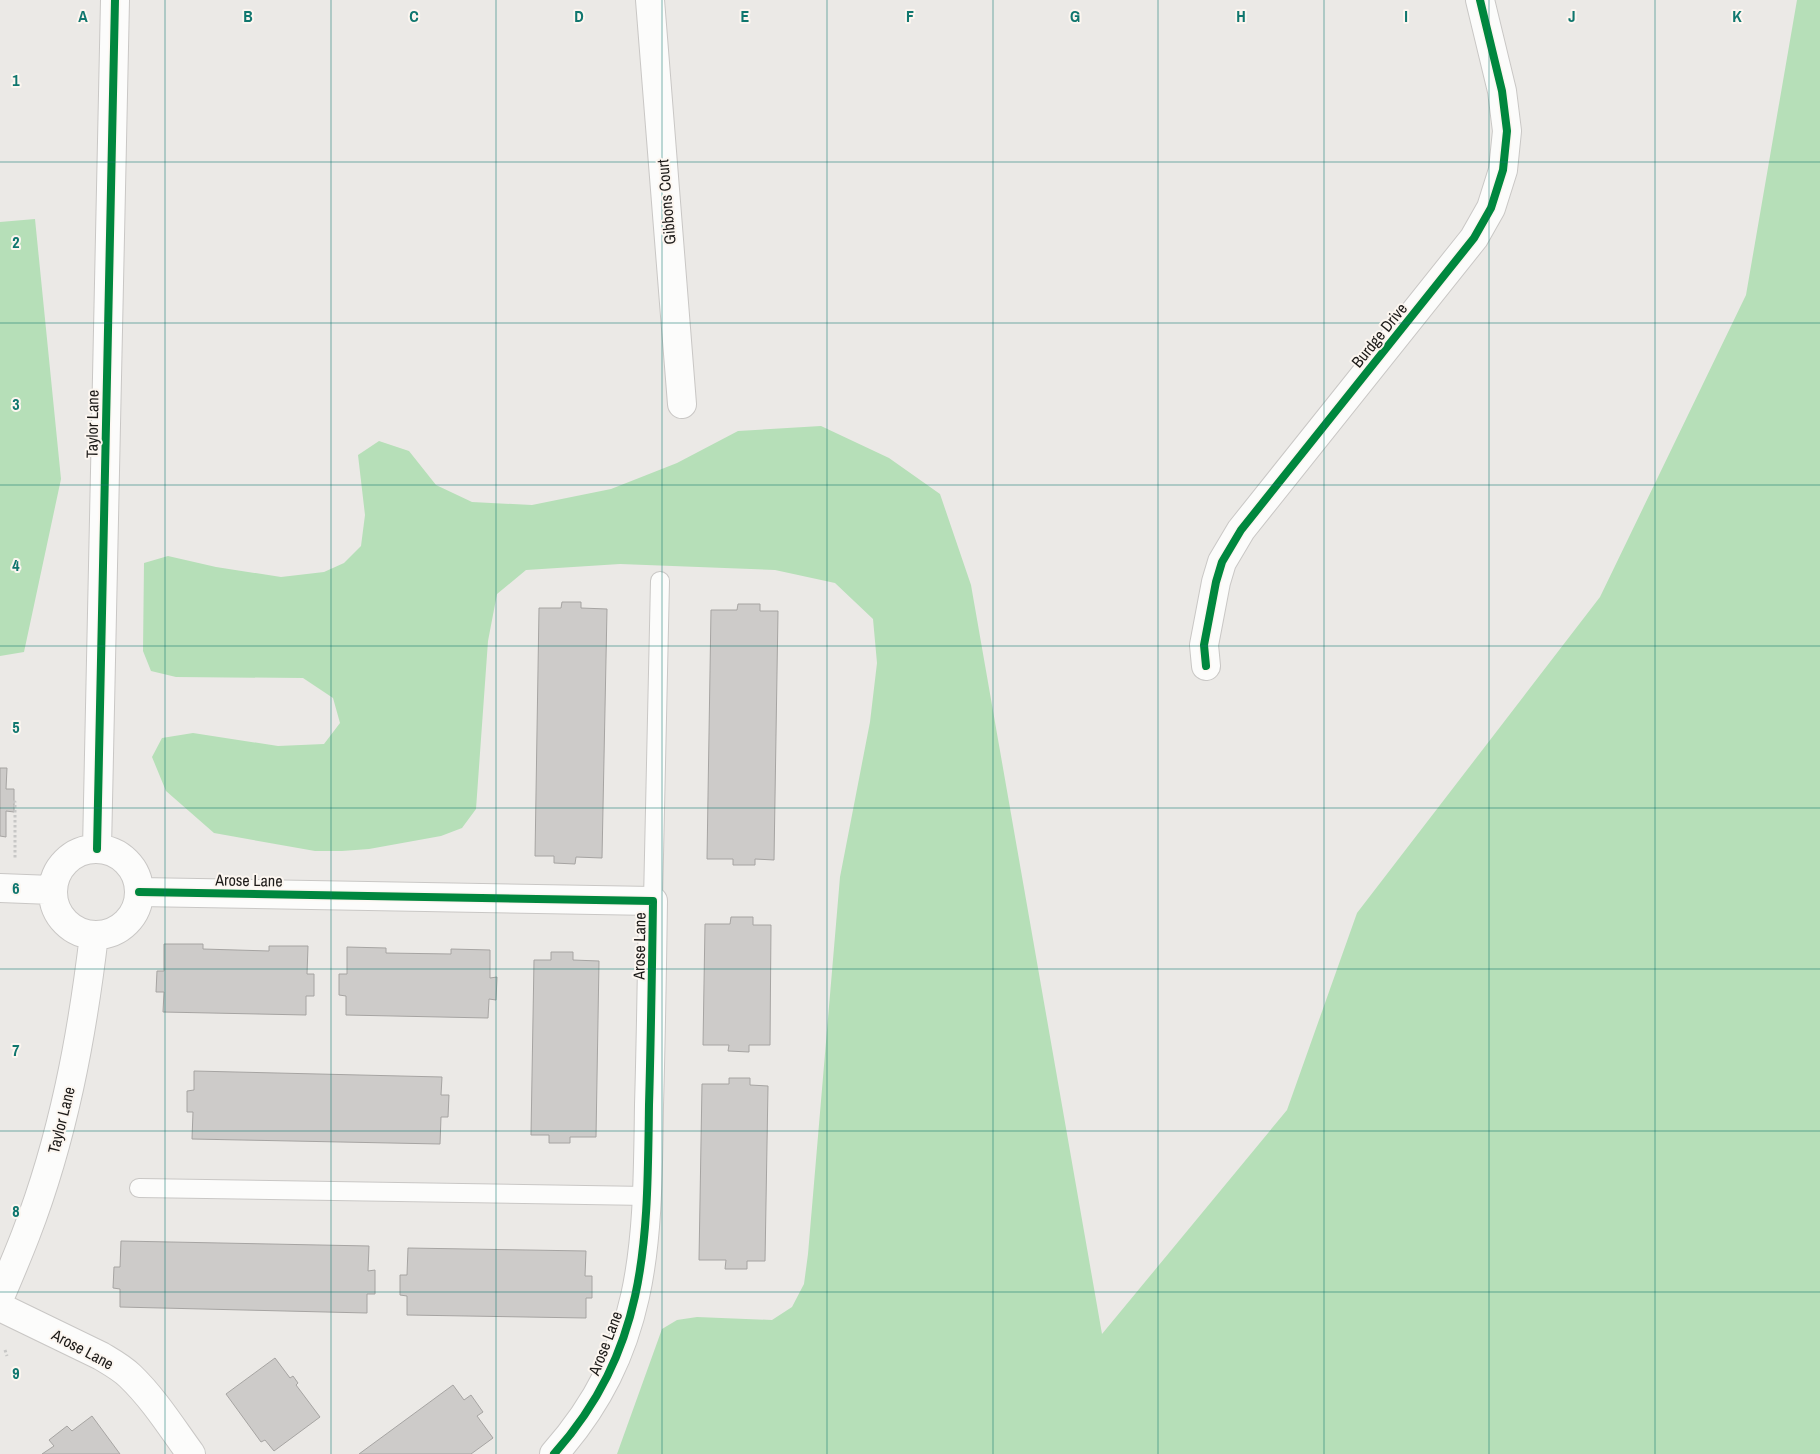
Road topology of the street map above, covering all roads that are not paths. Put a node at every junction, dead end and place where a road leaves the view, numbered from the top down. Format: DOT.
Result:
graph roads {
  1 [pos="115,0"];
  2 [pos="650,0"];
  3 [pos="1480,0"];
  4 [pos="682,404"];
  5 [pos="660,581"];
  6 [pos="1206,666"];
  7 [pos="96,849"];
  8 [pos="0,888"];
  9 [pos="52,890"];
  10 [pos="139,892"];
  11 [pos="653,901"];
  12 [pos="94,935"];
  13 [pos="139,1188"];
  14 [pos="648,1196"];
  15 [pos="0,1297"];
  16 [pos="0,1307"];
  17 [pos="191,1454"];
  18 [pos="554,1454"];
  1 -- 7 [label="street, Taylor Lane"];
  2 -- 4 [label="street, Gibbons Court"];
  3 -- 6 [label="street, Burdge Drive"];
  5 -- 11 [label="lane"];
  7 -- 9 [label="street"];
  7 -- 10 [label="street"];
  8 -- 9 [label="street"];
  9 -- 12 [label="street"];
  10 -- 11 [label="street, Arose Lane"];
  10 -- 12 [label="street"];
  11 -- 14 [label="street, Arose Lane"];
  12 -- 15 [label="street, Taylor Lane"];
  13 -- 14 [label="lane"];
  14 -- 18 [label="street, Arose Lane"];
  16 -- 17 [label="street, Arose Lane"];
}
